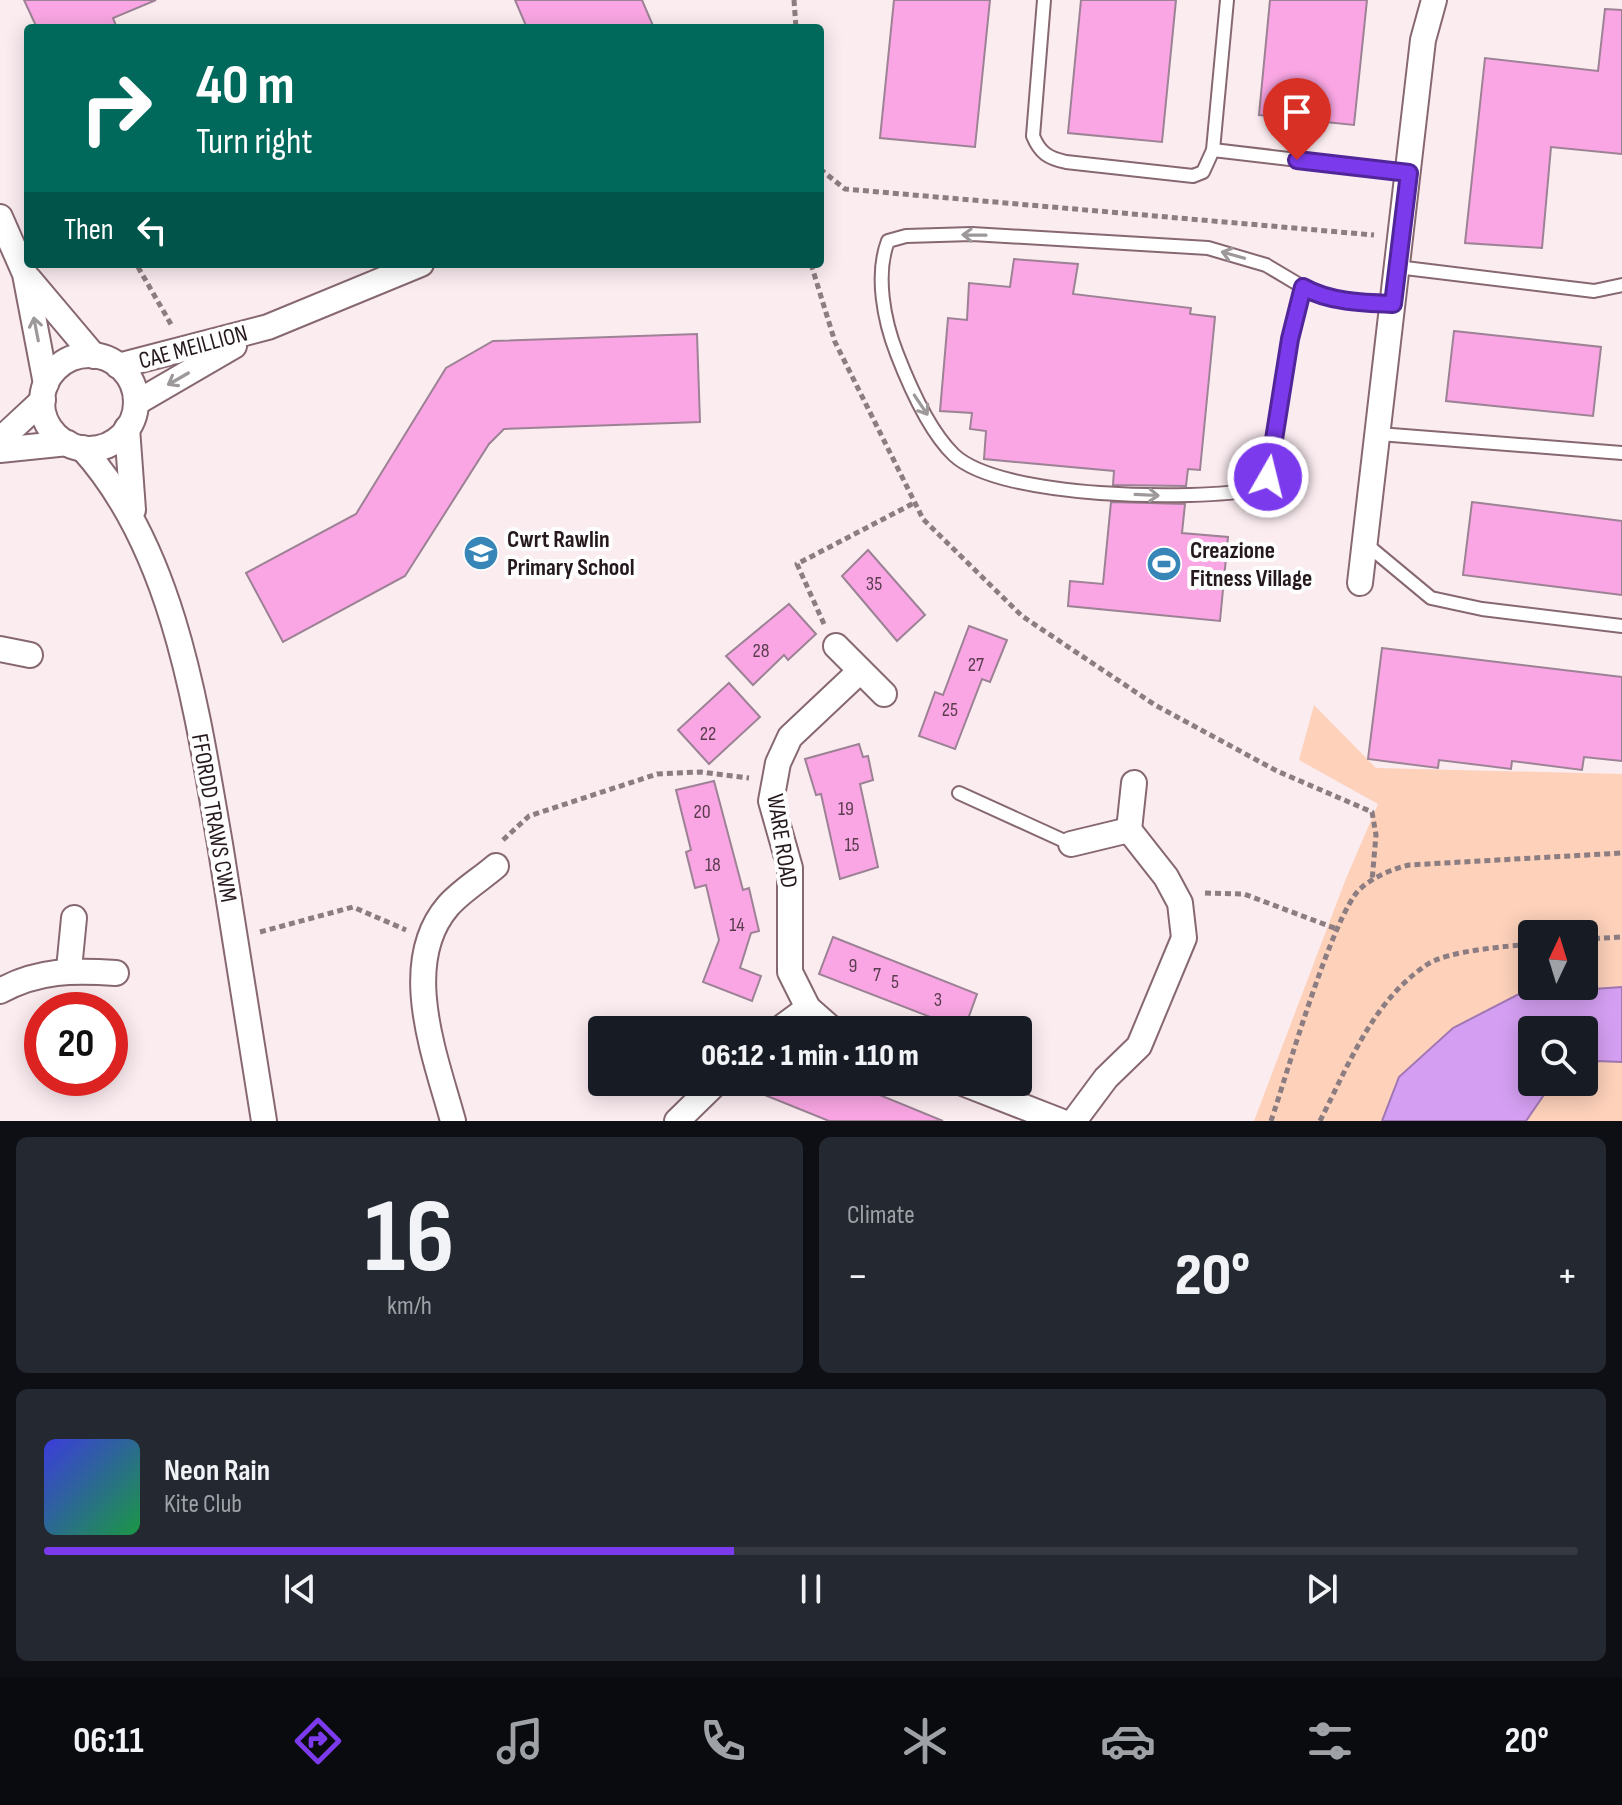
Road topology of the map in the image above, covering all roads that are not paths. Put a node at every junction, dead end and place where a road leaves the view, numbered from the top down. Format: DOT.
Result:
graph roads {
  1 [pos="1044,0"];
  2 [pos="1227,0"];
  3 [pos="1434,0"];
  4 [pos="1213,150"];
  5 [pos="1409,173"];
  6 [pos="0,217"];
  7 [pos="1397,267"];
  8 [pos="411,268"];
  9 [pos="25,274"];
  10 [pos="1622,285"];
  11 [pos="1303,287"];
  12 [pos="1393,304"];
  13 [pos="268,327"];
  14 [pos="94,356"];
  15 [pos="118,366"];
  16 [pos="44,392"];
  17 [pos="136,403"];
  18 [pos="127,428"];
  19 [pos="1379,434"];
  20 [pos="0,440"];
  21 [pos="75,446"];
  22 [pos="0,450"];
  23 [pos="1622,453"];
  24 [pos="135,523"];
  25 [pos="1366,544"];
  26 [pos="1360,583"];
  27 [pos="1622,626"];
  28 [pos="836,646"];
  29 [pos="0,649"];
  30 [pos="30,655"];
  31 [pos="860,671"];
  32 [pos="884,694"];
  33 [pos="1134,783"];
  34 [pos="959,793"];
  35 [pos="1129,830"];
  36 [pos="1071,844"];
  37 [pos="496,866"];
  38 [pos="74,918"];
  39 [pos="69,969"];
  40 [pos="116,973"];
  41 [pos="0,991"];
  42 [pos="808,1008"];
  43 [pos="797,1016"];
  44 [pos="817,1016"];
  45 [pos="703,1096"];
  46 [pos="996,1096"];
  47 [pos="264,1121"];
  48 [pos="453,1121"];
  49 [pos="677,1121"];
  50 [pos="1060,1121"];
  51 [pos="1074,1121"];
  1 -- 4 [label="lane"];
  2 -- 4 [label="lane"];
  3 -- 5 [label="street"];
  4 -- 5 [label="lane"];
  5 -- 7 [label="street"];
  6 -- 9 [label="street"];
  7 -- 10 [label="lane"];
  7 -- 12 [label="street"];
  8 -- 13 [label="street, CAE MEILLION"];
  9 -- 14 [label="street"];
  16 -- 9 [label="street, one-way"];
  11 -- 11 [label="lane, one-way"];
  11 -- 12 [label="lane"];
  12 -- 19 [label="street"];
  13 -- 15 [label="street, CAE MEILLION"];
  13 -- 17 [label="street, CAE MEILLION, one-way"];
  14 -- 15 [label="street"];
  14 -- 16 [label="street"];
  15 -- 17 [label="street"];
  16 -- 20 [label="street"];
  16 -- 21 [label="street"];
  17 -- 18 [label="street"];
  18 -- 21 [label="street"];
  18 -- 24 [label="street, FFORDD TRAWS CWM"];
  19 -- 23 [label="lane"];
  19 -- 25 [label="street"];
  21 -- 22 [label="street"];
  21 -- 24 [label="street, FFORDD TRAWS CWM"];
  24 -- 47 [label="street, FFORDD TRAWS CWM"];
  25 -- 26 [label="street"];
  25 -- 27 [label="lane"];
  28 -- 31 [label="street"];
  29 -- 30 [label="street"];
  31 -- 32 [label="street"];
  31 -- 42 [label="street, WARE ROAD"];
  33 -- 35 [label="street"];
  34 -- 36 [label="lane"];
  35 -- 36 [label="street"];
  35 -- 51 [label="street"];
  37 -- 48 [label="street"];
  38 -- 39 [label="street"];
  39 -- 40 [label="street"];
  39 -- 41 [label="street"];
  42 -- 43 [label="street"];
  42 -- 44 [label="street, WARE ROAD"];
  45 -- 49 [label="street"];
  46 -- 50 [label="street"];
}
